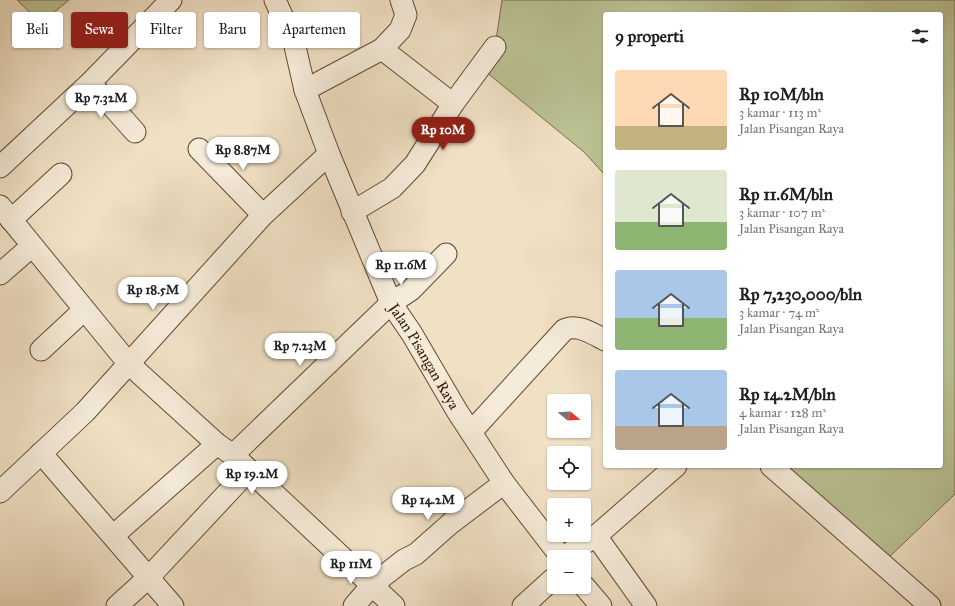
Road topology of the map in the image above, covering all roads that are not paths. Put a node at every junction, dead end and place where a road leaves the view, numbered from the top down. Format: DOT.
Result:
graph roads {
  1 [pos="171,0"];
  2 [pos="275,0"];
  3 [pos="401,0"];
  4 [pos="495,47"];
  5 [pos="382,49"];
  6 [pos="89,84"];
  7 [pos="306,90"];
  8 [pos="453,104"];
  9 [pos="135,132"];
  10 [pos="199,149"];
  11 [pos="329,154"];
  12 [pos="0,167"];
  13 [pos="61,174"];
  14 [pos="352,212"];
  15 [pos="5,213"];
  16 [pos="263,215"];
  17 [pos="32,246"];
  18 [pos="446,254"];
  19 [pos="0,274"];
  20 [pos="391,304"];
  21 [pos="84,310"];
  22 [pos="603,339"];
  23 [pos="41,350"];
  24 [pos="129,364"];
  25 [pos="471,432"];
  26 [pos="225,449"];
  27 [pos="41,452"];
  28 [pos="674,468"];
  29 [pos="773,468"];
  30 [pos="249,470"];
  31 [pos="504,483"];
  32 [pos="0,492"];
  33 [pos="114,535"];
  34 [pos="596,536"];
  35 [pos="557,550"];
  36 [pos="573,550"];
  37 [pos="149,577"];
  38 [pos="547,584"];
  39 [pos="372,585"];
  40 [pos="591,594"];
  41 [pos="117,606"];
  42 [pos="173,606"];
  43 [pos="354,606"];
  44 [pos="394,606"];
  45 [pos="523,606"];
  46 [pos="601,606"];
  47 [pos="646,606"];
  48 [pos="930,606"];
  1 -- 6 [label="street"];
  2 -- 7 [label="street, Jalan Pisangan Raya"];
  3 -- 5 [label="street"];
  4 -- 8 [label="street"];
  5 -- 7 [label="street"];
  5 -- 8 [label="street"];
  6 -- 9 [label="street"];
  6 -- 12 [label="street"];
  7 -- 11 [label="street, Jalan Pisangan Raya"];
  8 -- 14 [label="street"];
  10 -- 16 [label="street"];
  11 -- 14 [label="street, Jalan Pisangan Raya"];
  11 -- 16 [label="street"];
  13 -- 15 [label="street"];
  14 -- 20 [label="street, Jalan Pisangan Raya"];
  15 -- 17 [label="street"];
  16 -- 24 [label="street"];
  17 -- 19 [label="street"];
  17 -- 21 [label="street"];
  18 -- 20 [label="street"];
  20 -- 25 [label="street, Jalan Pisangan Raya"];
  20 -- 26 [label="street"];
  21 -- 23 [label="street"];
  21 -- 24 [label="street"];
  22 -- 25 [label="street"];
  24 -- 26 [label="street"];
  24 -- 27 [label="street"];
  25 -- 31 [label="street, Jalan Pisangan Raya"];
  26 -- 30 [label="street"];
  26 -- 33 [label="street"];
  27 -- 32 [label="street"];
  27 -- 33 [label="street"];
  28 -- 34 [label="street"];
  29 -- 48 [label="street"];
  30 -- 37 [label="street"];
  30 -- 39 [label="street"];
  31 -- 35 [label="street, Jalan Pisangan Raya"];
  31 -- 39 [label="street"];
  33 -- 37 [label="street"];
  34 -- 36 [label="street"];
  34 -- 47 [label="street"];
  37 -- 41 [label="street"];
  37 -- 42 [label="street"];
  38 -- 45 [label="street"];
  39 -- 43 [label="street"];
  39 -- 44 [label="street"];
  40 -- 46 [label="street"];
}
